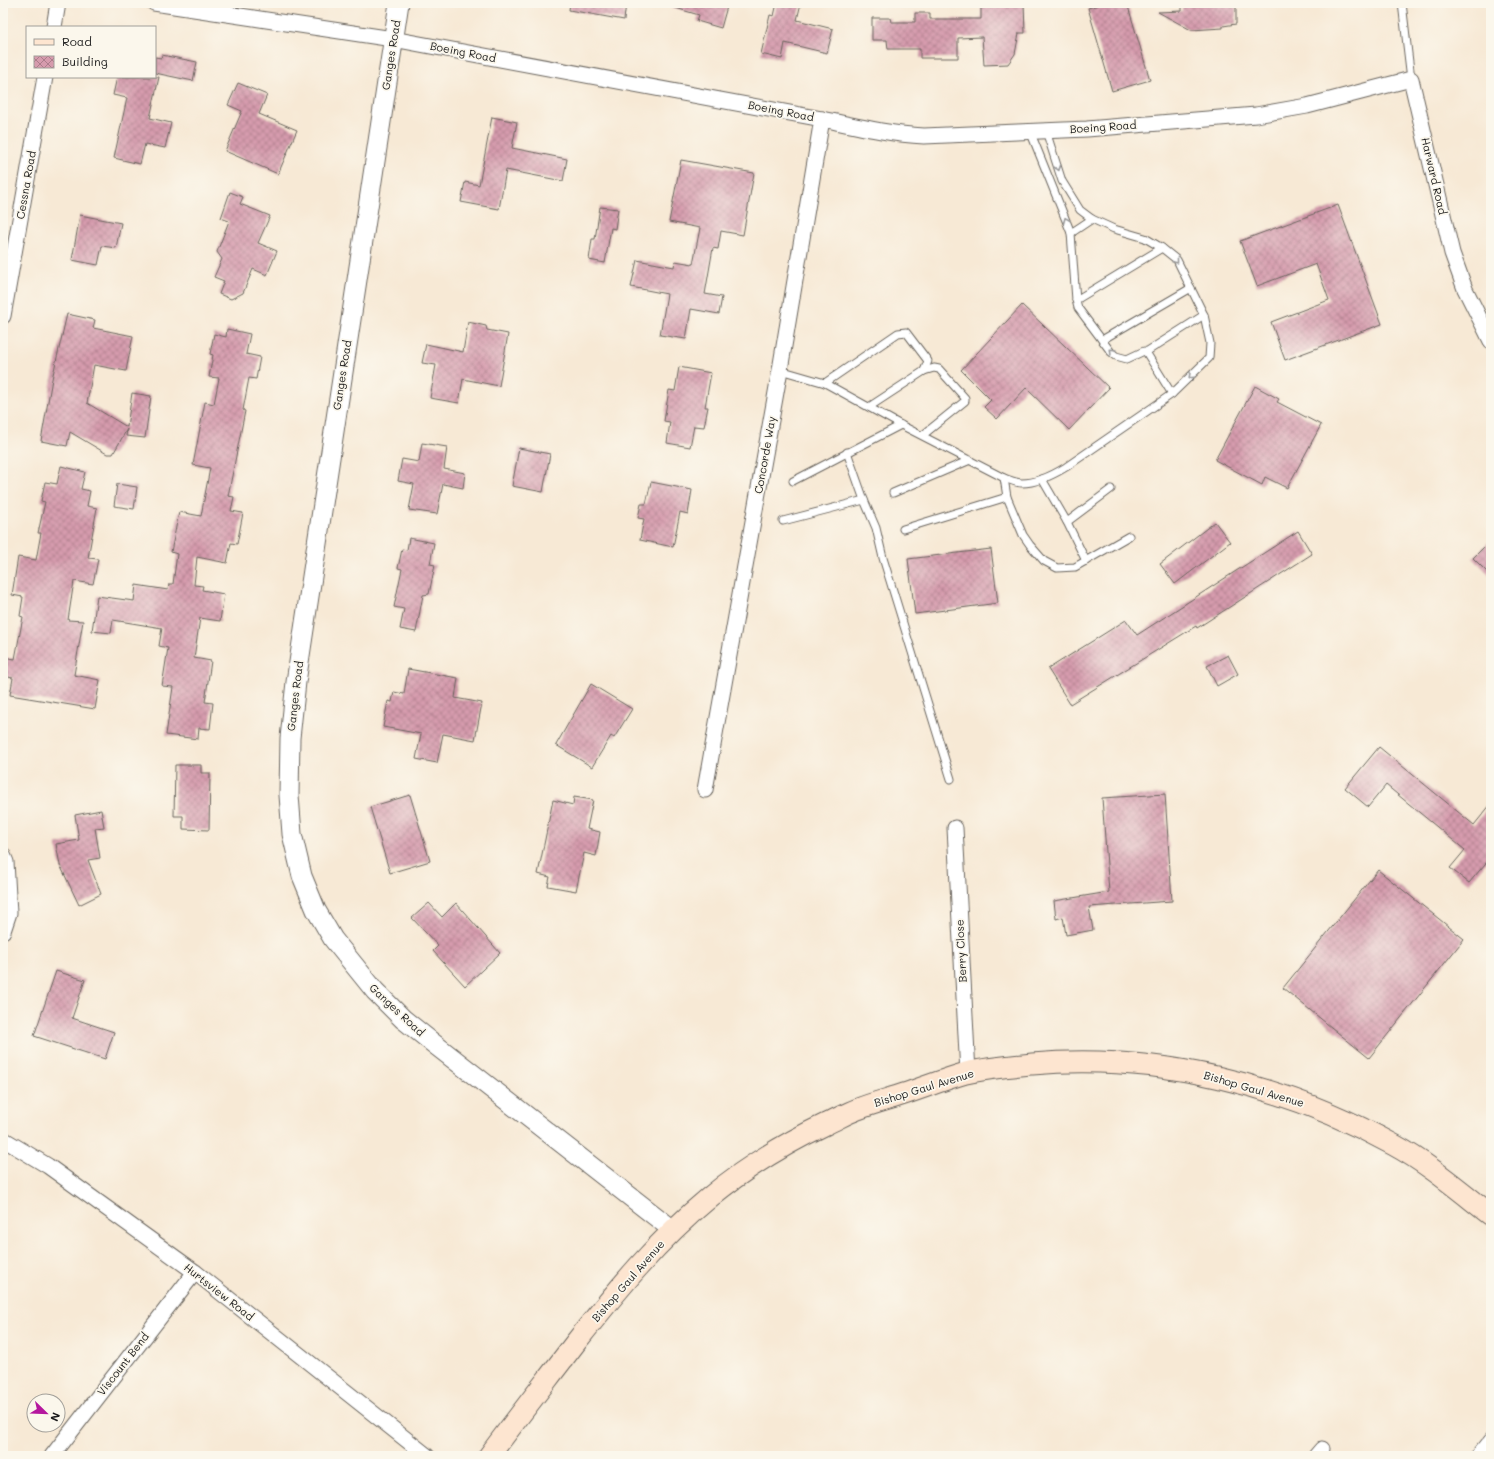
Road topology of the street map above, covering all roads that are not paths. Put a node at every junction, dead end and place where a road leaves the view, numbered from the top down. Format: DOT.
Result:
graph roads {
  1 [pos="58,3"];
  2 [pos="154,3"];
  3 [pos="399,3"];
  4 [pos="1402,3"];
  5 [pos="54,26"];
  6 [pos="393,39"];
  7 [pos="45,78"];
  8 [pos="1411,79"];
  9 [pos="822,119"];
  10 [pos="1030,131"];
  11 [pos="1046,131"];
  12 [pos="1092,219"];
  13 [pos="1071,233"];
  14 [pos="1162,248"];
  15 [pos="1191,288"];
  16 [pos="1076,300"];
  17 [pos="1204,315"];
  18 [pos="3,316"];
  19 [pos="1102,340"];
  20 [pos="1491,341"];
  21 [pos="1146,352"];
  22 [pos="780,370"];
  23 [pos="924,371"];
  24 [pos="825,383"];
  25 [pos="1172,394"];
  26 [pos="869,407"];
  27 [pos="901,425"];
  28 [pos="923,435"];
  29 [pos="847,452"];
  30 [pos="970,460"];
  31 [pos="1004,478"];
  32 [pos="1042,479"];
  33 [pos="793,481"];
  34 [pos="1111,489"];
  35 [pos="893,493"];
  36 [pos="1007,497"];
  37 [pos="864,500"];
  38 [pos="783,521"];
  39 [pos="1068,522"];
  40 [pos="903,529"];
  41 [pos="1129,536"];
  42 [pos="1086,561"];
  43 [pos="951,779"];
  44 [pos="705,790"];
  45 [pos="955,828"];
  46 [pos="3,855"];
  47 [pos="3,931"];
  48 [pos="968,1073"];
  49 [pos="3,1139"];
  50 [pos="1491,1215"];
  51 [pos="673,1230"];
  52 [pos="195,1272"];
  53 [pos="1491,1441"];
  54 [pos="52,1456"];
  55 [pos="427,1456"];
  56 [pos="489,1456"];
  57 [pos="1479,1456"];
  1 -- 5 [label="street"];
  2 -- 6 [label="street, Boeing Road"];
  3 -- 6 [label="street, Ganges Road"];
  4 -- 8 [label="lane, Harward Road"];
  6 -- 9 [label="street, Boeing Road"];
  6 -- 51 [label="street, Ganges Road"];
  7 -- 18 [label="street, Cessna Road"];
  8 -- 11 [label="street, Boeing Road"];
  8 -- 20 [label="street, Harward Road"];
  9 -- 10 [label="street, Boeing Road"];
  9 -- 22 [label="street, Concorde Way"];
  10 -- 11 [label="street, Boeing Road"];
  13 -- 10 [label="lane, one-way"];
  11 -- 12 [label="lane, one-way"];
  12 -- 13 [label="lane"];
  12 -- 14 [label="lane"];
  13 -- 16 [label="lane"];
  14 -- 15 [label="lane, one-way"];
  14 -- 16 [label="lane"];
  15 -- 17 [label="lane"];
  15 -- 19 [label="lane"];
  16 -- 19 [label="lane"];
  17 -- 21 [label="lane"];
  17 -- 25 [label="lane, one-way"];
  21 -- 19 [label="lane, one-way"];
  21 -- 25 [label="lane"];
  22 -- 24 [label="lane"];
  22 -- 44 [label="street, Concorde Way"];
  23 -- 24 [label="lane"];
  23 -- 26 [label="lane"];
  23 -- 28 [label="lane"];
  24 -- 26 [label="lane"];
  25 -- 32 [label="lane"];
  26 -- 27 [label="lane"];
  27 -- 28 [label="lane"];
  27 -- 29 [label="lane"];
  28 -- 30 [label="lane"];
  29 -- 33 [label="lane"];
  29 -- 37 [label="lane"];
  30 -- 31 [label="lane"];
  30 -- 35 [label="lane"];
  31 -- 32 [label="lane"];
  31 -- 36 [label="lane"];
  32 -- 39 [label="lane"];
  34 -- 39 [label="lane"];
  36 -- 40 [label="lane"];
  36 -- 42 [label="lane"];
  37 -- 38 [label="lane"];
  37 -- 43 [label="lane"];
  39 -- 42 [label="lane"];
  41 -- 42 [label="lane"];
  45 -- 48 [label="street, Berry Close"];
  46 -- 47 [label="street"];
  48 -- 50 [label="main road, Bishop Gaul Avenue"];
  48 -- 51 [label="main road, Bishop Gaul Avenue"];
  49 -- 52 [label="street, Hurtsview Road"];
  51 -- 56 [label="main road, Bishop Gaul Avenue"];
  52 -- 54 [label="street, Viscount Bend"];
  52 -- 55 [label="street, Hurtsview Road"];
  53 -- 57 [label="street"];
}
